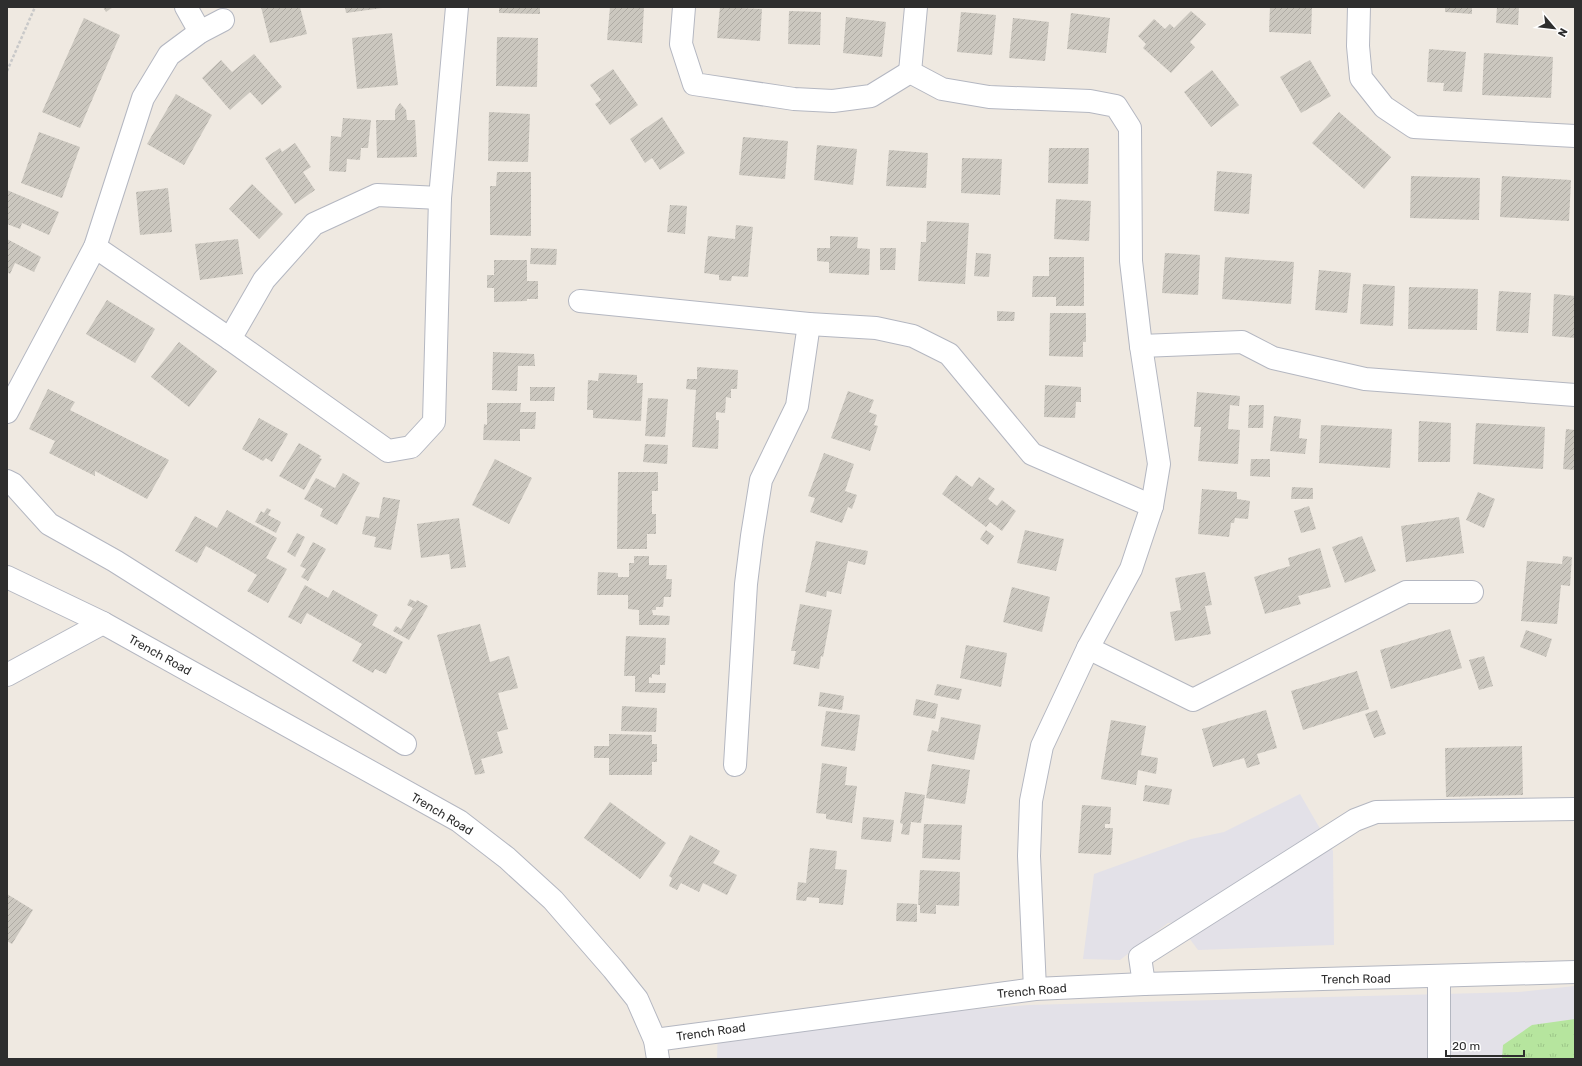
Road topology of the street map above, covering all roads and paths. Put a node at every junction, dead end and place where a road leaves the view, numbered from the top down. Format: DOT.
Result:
graph roads {
  1 [pos="35,7"];
  2 [pos="186,7"];
  3 [pos="457,7"];
  4 [pos="684,7"];
  5 [pos="916,7"];
  6 [pos="1359,7"];
  7 [pos="223,20"];
  8 [pos="200,32"];
  9 [pos="7,71"];
  10 [pos="910,72"];
  11 [pos="1575,136"];
  12 [pos="440,198"];
  13 [pos="95,246"];
  14 [pos="580,301"];
  15 [pos="809,324"];
  16 [pos="230,339"];
  17 [pos="1141,346"];
  18 [pos="1575,395"];
  19 [pos="7,412"];
  20 [pos="7,481"];
  21 [pos="1152,506"];
  22 [pos="7,577"];
  23 [pos="1472,592"];
  24 [pos="103,623"];
  25 [pos="1088,648"];
  26 [pos="7,675"];
  27 [pos="405,744"];
  28 [pos="735,765"];
  29 [pos="1575,809"];
  30 [pos="1575,972"];
  31 [pos="1439,976"];
  32 [pos="1144,984"];
  33 [pos="1035,989"];
  34 [pos="657,1049"];
  35 [pos="1439,1059"];
  1 -- 9 [label="path"];
  2 -- 8 [label="street"];
  3 -- 12 [label="street"];
  4 -- 10 [label="street"];
  5 -- 10 [label="street"];
  6 -- 11 [label="street"];
  7 -- 8 [label="street"];
  8 -- 13 [label="street"];
  10 -- 17 [label="street"];
  12 -- 16 [label="street"];
  12 -- 16 [label="street"];
  13 -- 16 [label="street"];
  13 -- 19 [label="street"];
  14 -- 15 [label="street"];
  15 -- 21 [label="street"];
  15 -- 28 [label="street"];
  17 -- 18 [label="street"];
  17 -- 21 [label="street"];
  20 -- 27 [label="street"];
  21 -- 25 [label="street"];
  22 -- 24 [label="street, Trench Road"];
  23 -- 25 [label="street"];
  24 -- 26 [label="street"];
  24 -- 34 [label="street, Trench Road"];
  25 -- 33 [label="street"];
  29 -- 32 [label="street"];
  30 -- 31 [label="street, Trench Road"];
  31 -- 32 [label="street, Trench Road"];
  31 -- 35 [label="street"];
  32 -- 33 [label="street, Trench Road"];
  33 -- 34 [label="street, Trench Road"];
}
